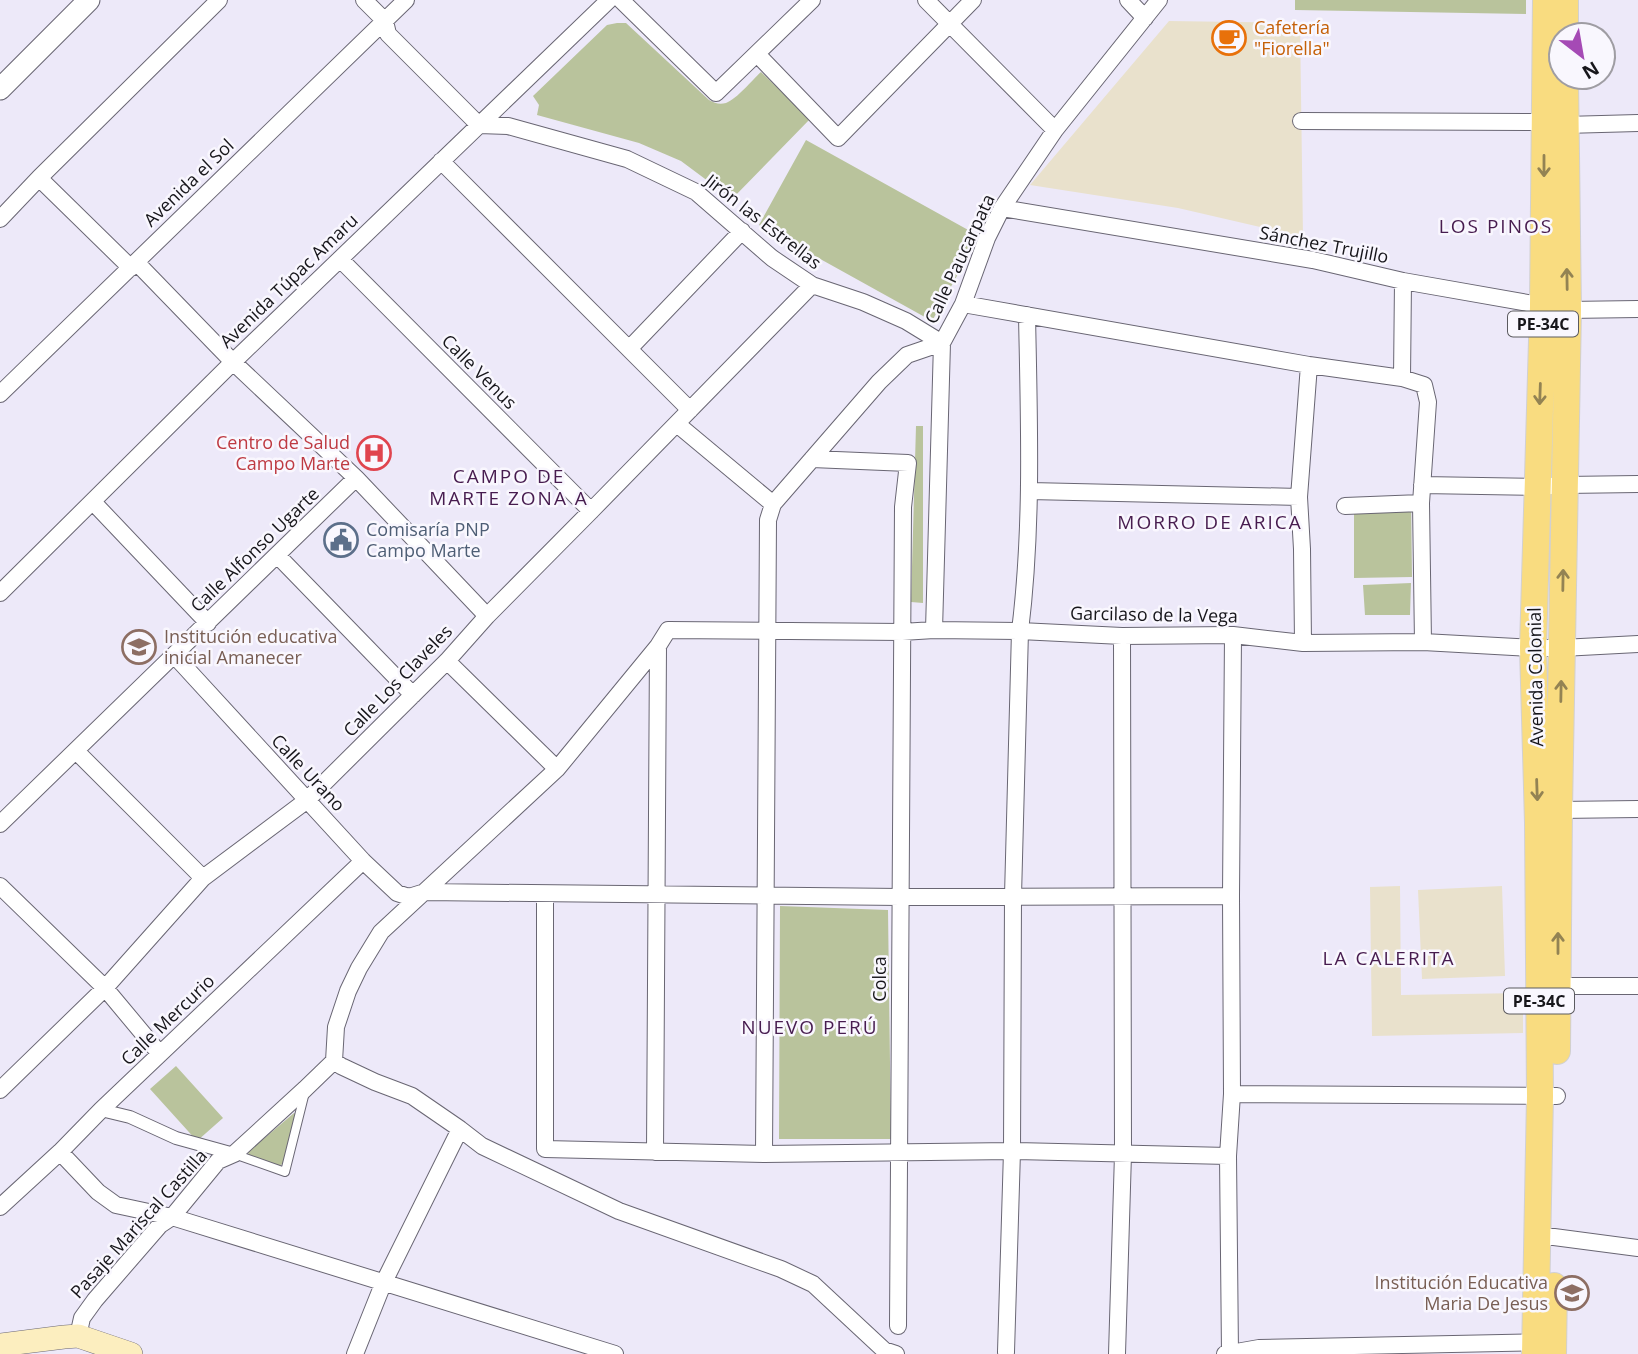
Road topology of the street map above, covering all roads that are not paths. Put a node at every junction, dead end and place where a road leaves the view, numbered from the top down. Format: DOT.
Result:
graph roads {
  1 [pos="89,0"];
  2 [pos="219,0"];
  3 [pos="364,0"];
  4 [pos="406,0"];
  5 [pos="609,0"];
  6 [pos="621,0"];
  7 [pos="812,0"];
  8 [pos="926,0"];
  9 [pos="974,0"];
  10 [pos="1128,0"];
  11 [pos="1159,0"];
  12 [pos="1546,0"];
  13 [pos="1565,0"];
  14 [pos="1145,18"];
  15 [pos="385,21"];
  16 [pos="1565,21"];
  17 [pos="951,23"];
  18 [pos="757,54"];
  19 [pos="0,89"];
  20 [pos="1562,91"];
  21 [pos="1301,121"];
  22 [pos="1555,123"];
  23 [pos="1638,123"];
  24 [pos="479,125"];
  25 [pos="1055,130"];
  26 [pos="441,161"];
  27 [pos="39,178"];
  28 [pos="1002,208"];
  29 [pos="0,219"];
  30 [pos="742,231"];
  31 [pos="340,259"];
  32 [pos="133,265"];
  33 [pos="1403,281"];
  34 [pos="812,285"];
  35 [pos="963,303"];
  36 [pos="1555,308"];
  37 [pos="1638,309"];
  38 [pos="1027,315"];
  39 [pos="942,343"];
  40 [pos="629,349"];
  41 [pos="233,362"];
  42 [pos="1309,365"];
  43 [pos="1402,378"];
  44 [pos="0,394"];
  45 [pos="690,410"];
  46 [pos="677,424"];
  47 [pos="812,459"];
  48 [pos="356,478"];
  49 [pos="1638,484"];
  50 [pos="1422,485"];
  51 [pos="1565,485"];
  52 [pos="1537,487"];
  53 [pos="1030,491"];
  54 [pos="1299,497"];
  55 [pos="93,502"];
  56 [pos="1421,503"];
  57 [pos="773,504"];
  58 [pos="1345,506"];
  59 [pos="592,511"];
  60 [pos="277,555"];
  61 [pos="0,593"];
  62 [pos="486,616"];
  63 [pos="208,623"];
  64 [pos="934,630"];
  65 [pos="1020,631"];
  66 [pos="767,632"];
  67 [pos="902,632"];
  68 [pos="1233,635"];
  69 [pos="1122,636"];
  70 [pos="1423,642"];
  71 [pos="1303,643"];
  72 [pos="1638,644"];
  73 [pos="657,646"];
  74 [pos="1534,648"];
  75 [pos="1562,648"];
  76 [pos="174,655"];
  77 [pos="447,661"];
  78 [pos="413,695"];
  79 [pos="76,751"];
  80 [pos="557,769"];
  81 [pos="306,801"];
  82 [pos="1638,809"];
  83 [pos="1548,817"];
  84 [pos="0,824"];
  85 [pos="363,861"];
  86 [pos="203,878"];
  87 [pos="0,886"];
  88 [pos="425,892"];
  89 [pos="545,894"];
  90 [pos="656,894"];
  91 [pos="766,896"];
  92 [pos="1013,896"];
  93 [pos="1123,896"];
  94 [pos="1231,896"];
  95 [pos="900,897"];
  96 [pos="1548,986"];
  97 [pos="1638,986"];
  98 [pos="105,988"];
  99 [pos="160,1054"];
  100 [pos="334,1061"];
  101 [pos="1,1087"];
  102 [pos="305,1089"];
  103 [pos="1232,1094"];
  104 [pos="1549,1096"];
  105 [pos="102,1110"];
  106 [pos="460,1129"];
  107 [pos="1012,1151"];
  108 [pos="60,1152"];
  109 [pos="655,1152"];
  110 [pos="899,1153"];
  111 [pos="234,1154"];
  112 [pos="764,1154"];
  113 [pos="1124,1154"];
  114 [pos="1228,1156"];
  115 [pos="0,1207"];
  116 [pos="172,1217"];
  117 [pos="1546,1237"];
  118 [pos="1638,1248"];
  119 [pos="383,1284"];
  120 [pos="898,1326"];
  121 [pos="78,1336"];
  122 [pos="0,1345"];
  123 [pos="1544,1348"];
  124 [pos="1006,1352"];
  125 [pos="1227,1353"];
  126 [pos="131,1354"];
  127 [pos="355,1354"];
  128 [pos="615,1354"];
  129 [pos="896,1354"];
  130 [pos="1117,1354"];
  1 -- 19 [label="street"];
  2 -- 27 [label="street"];
  3 -- 15 [label="street"];
  4 -- 15 [label="street, Avenida el Sol"];
  5 -- 24 [label="street, Avenida Túpac Amaru"];
  6 -- 18 [label="street"];
  7 -- 18 [label="street"];
  8 -- 17 [label="street"];
  9 -- 17 [label="street"];
  10 -- 14 [label="street"];
  11 -- 14 [label="street, Calle Paucarpata"];
  12 -- 22 [label="main road, Avenida Colonial / PE-34C"];
  13 -- 16 [label="main road"];
  14 -- 25 [label="street, Calle Paucarpata"];
  15 -- 24 [label="street"];
  15 -- 32 [label="street, Avenida el Sol"];
  17 -- 18 [label="street"];
  17 -- 25 [label="street"];
  20 -- 22 [label="main road, Avenida Colonial / PE-34C"];
  21 -- 22 [label="street"];
  22 -- 23 [label="street"];
  22 -- 36 [label="main road, Avenida Colonial / PE-34C"];
  24 -- 26 [label="street, Avenida Túpac Amaru"];
  24 -- 30 [label="street, Jirón las Estrellas"];
  25 -- 28 [label="street, Calle Paucarpata"];
  26 -- 31 [label="street, Avenida Túpac Amaru"];
  26 -- 40 [label="street"];
  27 -- 29 [label="street"];
  27 -- 32 [label="street"];
  28 -- 33 [label="street, Sánchez Trujillo"];
  28 -- 35 [label="street, Calle Paucarpata"];
  30 -- 34 [label="street, Jirón las Estrellas"];
  30 -- 40 [label="street"];
  31 -- 41 [label="street, Avenida Túpac Amaru"];
  31 -- 59 [label="street, Calle Venus"];
  32 -- 41 [label="street"];
  32 -- 44 [label="street, Avenida el Sol"];
  33 -- 36 [label="street, Sánchez Trujillo"];
  33 -- 43 [label="street"];
  34 -- 39 [label="street, Jirón las Estrellas"];
  34 -- 45 [label="street, Calle Los Claveles"];
  35 -- 38 [label="street"];
  35 -- 39 [label="street, Calle Paucarpata"];
  36 -- 37 [label="street, Sánchez Trujillo"];
  36 -- 51 [label="main road, Avenida Colonial / PE-34C"];
  36 -- 52 [label="main road, Avenida Colonial / PE-34C, one-way"];
  38 -- 42 [label="street"];
  38 -- 53 [label="street"];
  39 -- 47 [label="street, Calle Paucarpata"];
  39 -- 64 [label="street"];
  40 -- 45 [label="street"];
  41 -- 48 [label="street"];
  41 -- 55 [label="street, Avenida Túpac Amaru"];
  42 -- 43 [label="street"];
  42 -- 54 [label="street"];
  43 -- 50 [label="street"];
  45 -- 46 [label="street, Calle Los Claveles"];
  46 -- 57 [label="street"];
  46 -- 59 [label="street, Calle Los Claveles"];
  47 -- 57 [label="street, Calle Paucarpata"];
  47 -- 67 [label="street, Colca"];
  48 -- 60 [label="street, Calle Alfonso Ugarte"];
  48 -- 62 [label="street"];
  49 -- 51 [label="street"];
  50 -- 52 [label="street"];
  50 -- 56 [label="street"];
  51 -- 52 [label="street"];
  75 -- 51 [label="main road, Avenida Colonial / PE-34C, one-way"];
  52 -- 74 [label="main road, Avenida Colonial / PE-34C"];
  53 -- 54 [label="street"];
  53 -- 65 [label="street"];
  54 -- 71 [label="street"];
  55 -- 61 [label="street, Avenida Túpac Amaru"];
  55 -- 63 [label="street"];
  56 -- 58 [label="street"];
  56 -- 70 [label="street"];
  57 -- 66 [label="street"];
  59 -- 62 [label="street, Calle Los Claveles"];
  60 -- 63 [label="street, Calle Alfonso Ugarte"];
  60 -- 78 [label="street"];
  62 -- 77 [label="street, Calle Los Claveles"];
  63 -- 76 [label="street, Calle Alfonso Ugarte"];
  64 -- 65 [label="street, Garcilaso de la Vega"];
  64 -- 67 [label="street, Garcilaso de la Vega"];
  65 -- 69 [label="street, Garcilaso de la Vega"];
  65 -- 92 [label="street"];
  66 -- 67 [label="street, Garcilaso de la Vega"];
  66 -- 73 [label="street, Garcilaso de la Vega"];
  66 -- 91 [label="street"];
  67 -- 95 [label="street, Colca"];
  68 -- 69 [label="street, Garcilaso de la Vega"];
  68 -- 71 [label="street, Garcilaso de la Vega"];
  68 -- 94 [label="street"];
  69 -- 93 [label="street"];
  70 -- 71 [label="street, Garcilaso de la Vega"];
  70 -- 74 [label="street, Garcilaso de la Vega"];
  72 -- 75 [label="street, Garcilaso de la Vega"];
  73 -- 80 [label="street"];
  73 -- 90 [label="street"];
  74 -- 75 [label="street, Garcilaso de la Vega"];
  74 -- 83 [label="main road, Avenida Colonial / PE-34C, one-way"];
  83 -- 75 [label="main road, Avenida Colonial / PE-34C, one-way"];
  76 -- 79 [label="street, Calle Alfonso Ugarte"];
  76 -- 81 [label="street, Calle Urano"];
  77 -- 78 [label="street, Calle Los Claveles"];
  77 -- 80 [label="street"];
  78 -- 81 [label="street, Calle Los Claveles"];
  79 -- 84 [label="street, Calle Alfonso Ugarte"];
  79 -- 86 [label="street"];
  80 -- 88 [label="street"];
  81 -- 85 [label="street, Calle Urano"];
  81 -- 86 [label="street, Calle Los Claveles"];
  82 -- 83 [label="street"];
  83 -- 96 [label="main road, Avenida Colonial / PE-34C"];
  85 -- 88 [label="street, Calle Urano"];
  85 -- 99 [label="street, Calle Mercurio"];
  86 -- 98 [label="street, Calle Los Claveles"];
  87 -- 98 [label="street"];
  88 -- 89 [label="street, Calle Urano"];
  88 -- 100 [label="street"];
  89 -- 90 [label="street, Calle Urano"];
  89 -- 109 [label="street"];
  90 -- 91 [label="street, Calle Urano"];
  90 -- 109 [label="street"];
  91 -- 95 [label="street, Calle Urano"];
  91 -- 112 [label="street"];
  92 -- 93 [label="street, Calle Urano"];
  92 -- 95 [label="street, Calle Urano"];
  92 -- 107 [label="street"];
  93 -- 94 [label="street, Calle Urano"];
  93 -- 113 [label="street"];
  94 -- 103 [label="street"];
  95 -- 110 [label="street, Colca"];
  96 -- 97 [label="street"];
  96 -- 104 [label="main road, Avenida Colonial / PE-34C"];
  98 -- 99 [label="street"];
  98 -- 101 [label="street, Calle Los Claveles"];
  99 -- 105 [label="street, Calle Mercurio"];
  100 -- 102 [label="street, Pasaje Mariscal Castilla"];
  100 -- 106 [label="street"];
  102 -- 111 [label="street, Pasaje Mariscal Castilla"];
  102 -- 111 [label="lane"];
  103 -- 104 [label="street"];
  103 -- 114 [label="street"];
  104 -- 117 [label="main road, Avenida Colonial / PE-34C"];
  105 -- 108 [label="street, Calle Mercurio"];
  105 -- 111 [label="street"];
  106 -- 119 [label="street"];
  106 -- 129 [label="street"];
  107 -- 110 [label="street"];
  107 -- 113 [label="street"];
  107 -- 124 [label="street"];
  108 -- 115 [label="street, Calle Mercurio"];
  108 -- 116 [label="street"];
  109 -- 112 [label="street"];
  110 -- 112 [label="street"];
  110 -- 120 [label="street, Colca"];
  111 -- 116 [label="street, Pasaje Mariscal Castilla"];
  113 -- 114 [label="street"];
  113 -- 130 [label="street"];
  114 -- 125 [label="street"];
  116 -- 119 [label="street"];
  116 -- 121 [label="street, Pasaje Mariscal Castilla"];
  117 -- 118 [label="street"];
  117 -- 123 [label="main road, Avenida Colonial / PE-34C"];
  119 -- 127 [label="street"];
  119 -- 128 [label="street"];
  121 -- 122 [label="main road"];
  121 -- 126 [label="main road"];
  123 -- 125 [label="street"];
}
